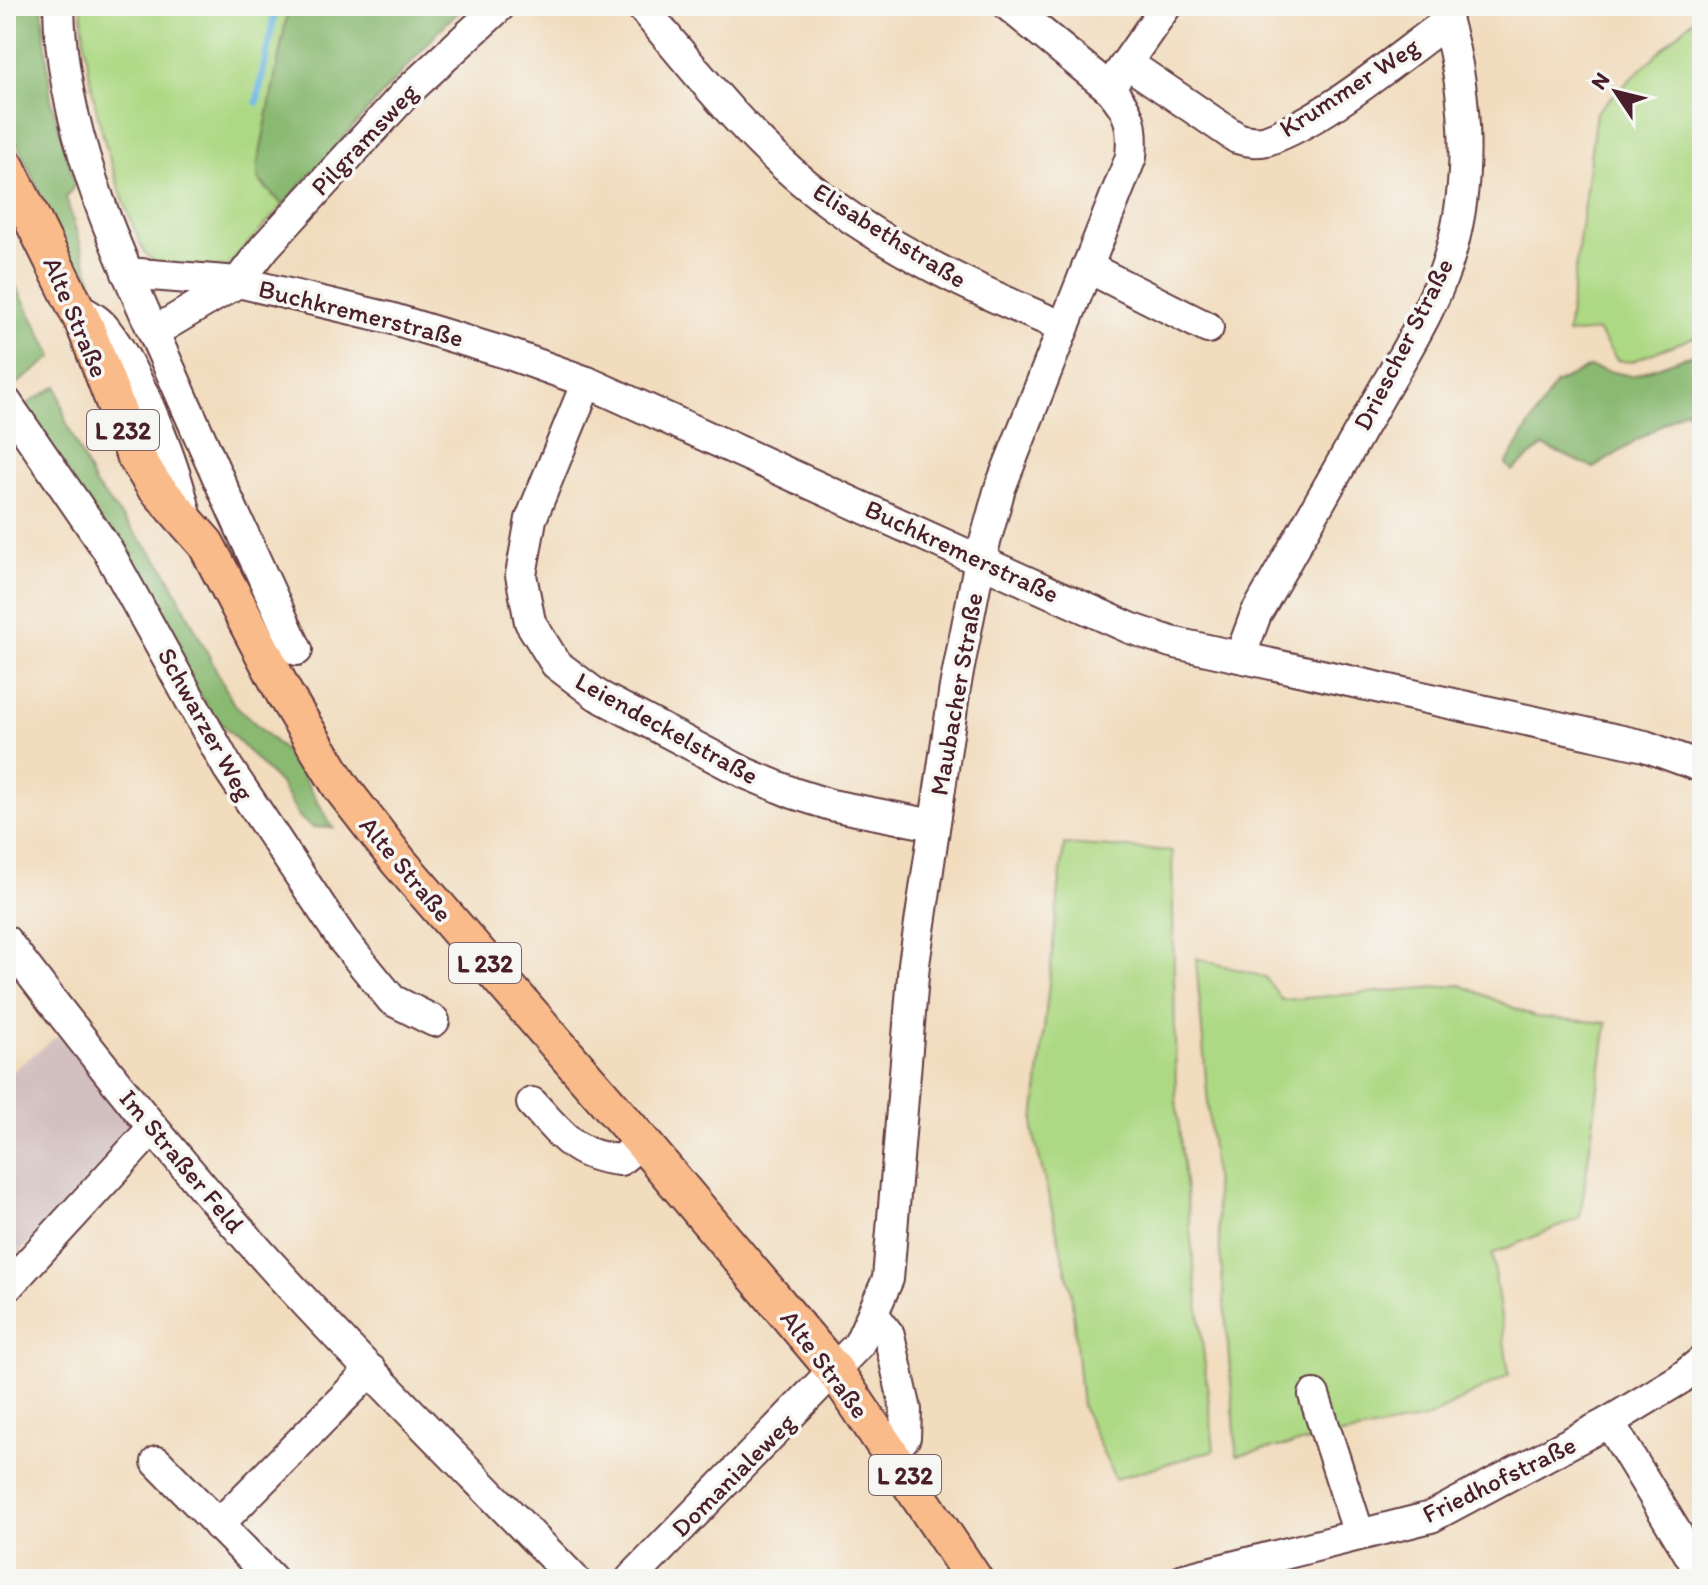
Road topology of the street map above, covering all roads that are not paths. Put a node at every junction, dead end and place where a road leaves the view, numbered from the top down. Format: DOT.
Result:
graph roads {
  1 [pos="59,6"];
  2 [pos="500,6"];
  3 [pos="641,6"];
  4 [pos="1009,6"];
  5 [pos="1166,6"];
  6 [pos="1444,14"];
  7 [pos="1127,63"];
  8 [pos="1109,88"];
  9 [pos="6,166"];
  10 [pos="1087,267"];
  11 [pos="127,273"];
  12 [pos="238,282"];
  13 [pos="1064,327"];
  14 [pos="1208,328"];
  15 [pos="154,332"];
  16 [pos="587,382"];
  17 [pos="6,402"];
  18 [pos="980,560"];
  19 [pos="297,650"];
  20 [pos="1240,657"];
  21 [pos="1702,767"];
  22 [pos="933,825"];
  23 [pos="6,941"];
  24 [pos="434,1021"];
  25 [pos="532,1103"];
  26 [pos="153,1128"];
  27 [pos="642,1142"];
  28 [pos="6,1288"];
  29 [pos="874,1315"];
  30 [pos="1702,1361"];
  31 [pos="371,1370"];
  32 [pos="835,1371"];
  33 [pos="1314,1395"];
  34 [pos="1609,1422"];
  35 [pos="891,1454"];
  36 [pos="157,1462"];
  37 [pos="218,1525"];
  38 [pos="1359,1534"];
  39 [pos="1702,1575"];
  40 [pos="272,1579"];
  41 [pos="574,1579"];
  42 [pos="631,1579"];
  43 [pos="974,1579"];
  44 [pos="1184,1579"];
  1 -- 11 [label="street"];
  2 -- 12 [label="street, Pilgramsweg"];
  3 -- 13 [label="street, Elisabethstraße"];
  4 -- 8 [label="street, Maubacher Straße"];
  5 -- 7 [label="street"];
  6 -- 7 [label="street, Krummer Weg"];
  6 -- 20 [label="street, Driescher Straße"];
  7 -- 8 [label="street"];
  8 -- 10 [label="street, Maubacher Straße"];
  9 -- 27 [label="main road, Alte Straße / L 232"];
  10 -- 13 [label="street, Maubacher Straße"];
  10 -- 14 [label="street"];
  11 -- 12 [label="street"];
  11 -- 15 [label="street"];
  12 -- 15 [label="street, Pilgramsweg"];
  12 -- 16 [label="street, Buchkremerstraße"];
  13 -- 18 [label="street, Maubacher Straße"];
  15 -- 19 [label="street"];
  16 -- 18 [label="street, Buchkremerstraße"];
  16 -- 22 [label="street, Leiendeckelstraße"];
  17 -- 24 [label="street, Schwarzer Weg"];
  18 -- 20 [label="street, Buchkremerstraße"];
  18 -- 22 [label="street, Maubacher Straße"];
  20 -- 21 [label="street, Buchkremerstraße"];
  22 -- 29 [label="street, Maubacher Straße"];
  23 -- 26 [label="street, Im Straßer Feld"];
  25 -- 27 [label="street"];
  26 -- 28 [label="street"];
  26 -- 31 [label="street, Im Straßer Feld"];
  27 -- 32 [label="main road, Alte Straße / L 232"];
  29 -- 32 [label="street, Maubacher Straße"];
  29 -- 35 [label="street"];
  30 -- 34 [label="street, Friedhofstraße"];
  31 -- 37 [label="street"];
  31 -- 41 [label="street, Im Straßer Feld"];
  32 -- 35 [label="main road, Alte Straße / L 232"];
  32 -- 42 [label="street, Domanialeweg"];
  33 -- 38 [label="street"];
  34 -- 38 [label="street, Friedhofstraße"];
  34 -- 39 [label="street"];
  35 -- 43 [label="main road, Alte Straße / L 232"];
  36 -- 37 [label="street"];
  37 -- 40 [label="street"];
  38 -- 44 [label="street, Friedhofstraße"];
}
